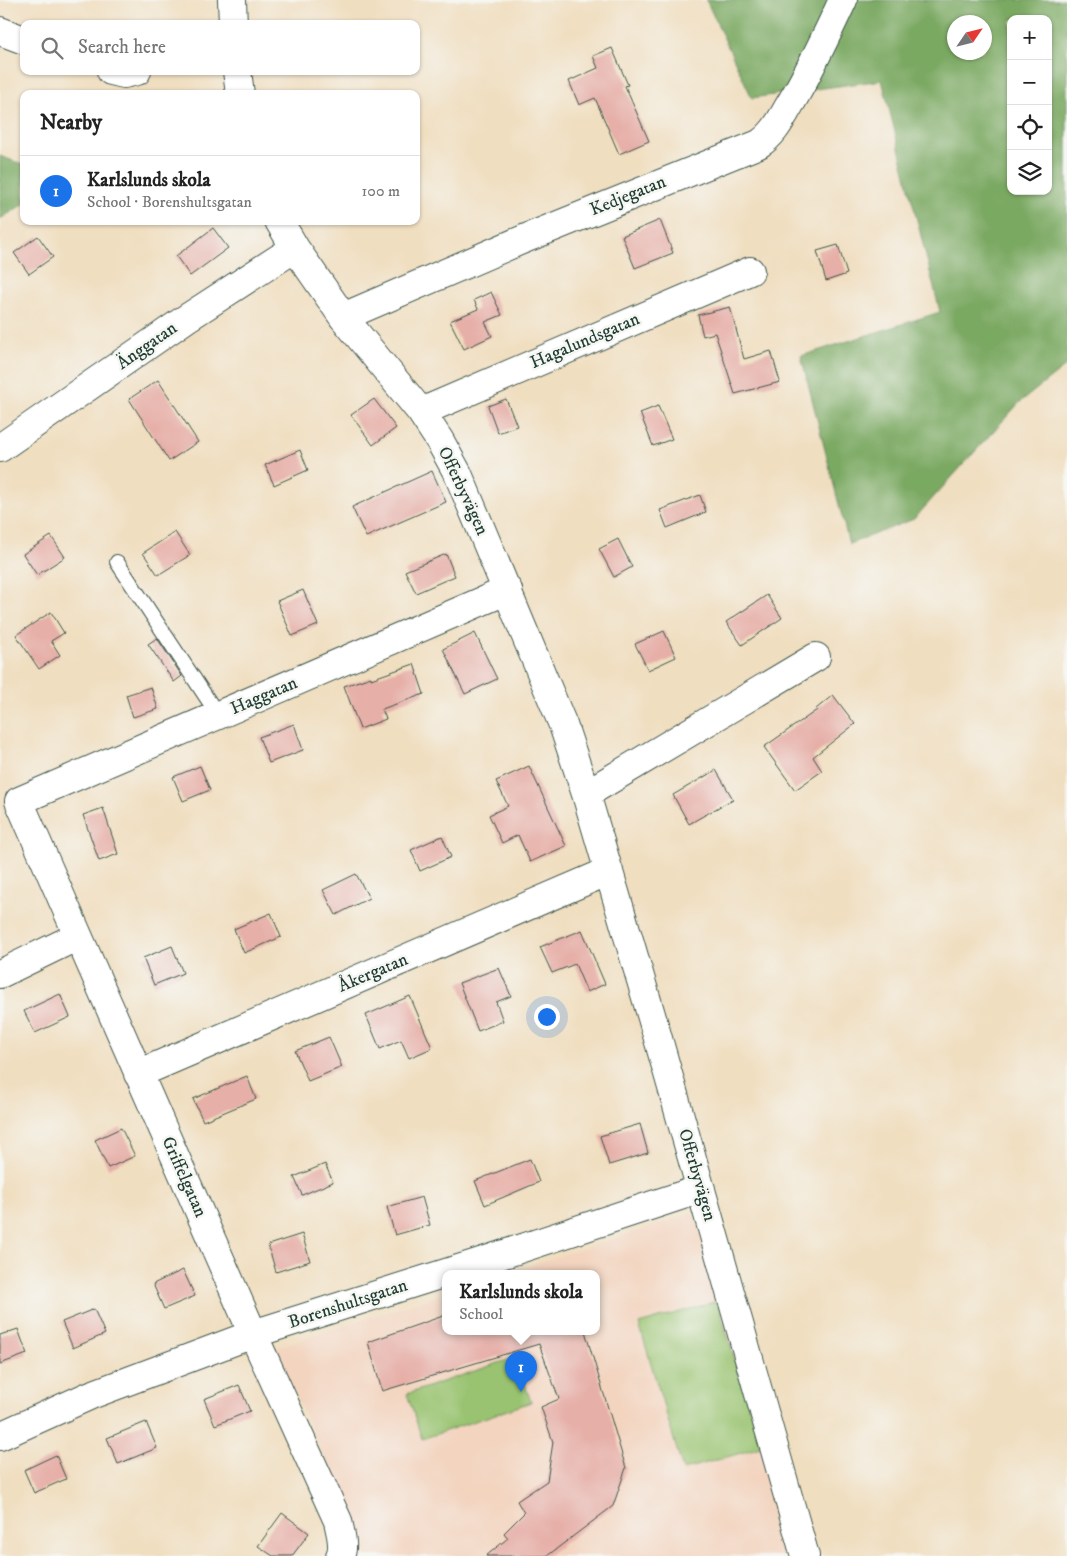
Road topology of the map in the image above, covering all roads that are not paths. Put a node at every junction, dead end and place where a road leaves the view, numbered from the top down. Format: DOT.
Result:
graph roads {
  1 [pos="232,0"];
  2 [pos="843,0"];
  3 [pos="233,20"];
  4 [pos="0,31"];
  5 [pos="20,38"];
  6 [pos="238,75"];
  7 [pos="239,90"];
  8 [pos="281,225"];
  9 [pos="295,248"];
  10 [pos="750,271"];
  11 [pos="343,317"];
  12 [pos="421,412"];
  13 [pos="0,448"];
  14 [pos="117,562"];
  15 [pos="508,590"];
  16 [pos="816,657"];
  17 [pos="218,715"];
  18 [pos="586,794"];
  19 [pos="19,801"];
  20 [pos="609,871"];
  21 [pos="78,936"];
  22 [pos="0,974"];
  23 [pos="138,1074"];
  24 [pos="701,1189"];
  25 [pos="455,1270"];
  26 [pos="442,1274"];
  27 [pos="253,1334"];
  28 [pos="0,1436"];
  29 [pos="341,1555"];
  30 [pos="806,1556"];
  1 -- 3 [label="street"];
  2 -- 11 [label="street, Kedjegatan"];
  4 -- 5 [label="street"];
  6 -- 7 [label="street"];
  8 -- 9 [label="street, Offerbyvägen"];
  9 -- 11 [label="street, Offerbyvägen"];
  9 -- 13 [label="street, Änggatan"];
  10 -- 12 [label="street, Hagalundsgatan"];
  11 -- 12 [label="street, Offerbyvägen"];
  12 -- 15 [label="street, Offerbyvägen"];
  14 -- 17 [label="lane"];
  15 -- 17 [label="street, Haggatan"];
  15 -- 18 [label="street, Offerbyvägen"];
  16 -- 18 [label="street"];
  17 -- 19 [label="street, Haggatan"];
  18 -- 20 [label="street, Offerbyvägen"];
  19 -- 21 [label="street, Griffelgatan"];
  20 -- 23 [label="street, Åkergatan"];
  20 -- 24 [label="street, Offerbyvägen"];
  21 -- 22 [label="street"];
  21 -- 23 [label="street, Griffelgatan"];
  23 -- 27 [label="street, Griffelgatan"];
  24 -- 25 [label="street, Borenshultsgatan"];
  24 -- 30 [label="street, Offerbyvägen"];
  26 -- 27 [label="street, Borenshultsgatan"];
  27 -- 28 [label="street, Borenshultsgatan"];
  27 -- 29 [label="street, Griffelgatan"];
}
